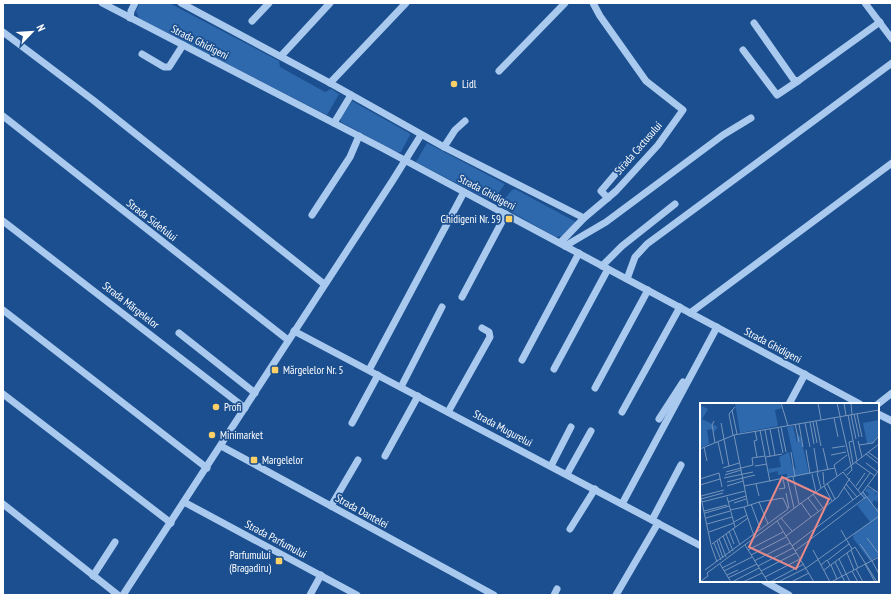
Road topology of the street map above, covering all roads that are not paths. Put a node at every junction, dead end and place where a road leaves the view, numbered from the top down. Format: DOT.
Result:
graph roads {
  1 [pos="102,3"];
  2 [pos="135,3"];
  3 [pos="182,3"];
  4 [pos="269,3"];
  5 [pos="330,3"];
  6 [pos="406,3"];
  7 [pos="565,3"];
  8 [pos="593,3"];
  9 [pos="865,3"];
  10 [pos="130,18"];
  11 [pos="252,21"];
  12 [pos="880,22"];
  13 [pos="754,23"];
  14 [pos="3,32"];
  15 [pos="892,39"];
  16 [pos="183,45"];
  17 [pos="743,50"];
  18 [pos="142,54"];
  19 [pos="281,56"];
  20 [pos="892,63"];
  21 [pos="499,71"];
  22 [pos="798,81"];
  23 [pos="330,83"];
  24 [pos="352,95"];
  25 [pos="3,116"];
  26 [pos="751,118"];
  27 [pos="465,121"];
  28 [pos="334,123"];
  29 [pos="421,134"];
  30 [pos="359,136"];
  31 [pos="444,148"];
  32 [pos="406,160"];
  33 [pos="892,163"];
  34 [pos="623,165"];
  35 [pos="464,192"];
  36 [pos="608,198"];
  37 [pos="675,204"];
  38 [pos="506,214"];
  39 [pos="312,215"];
  40 [pos="584,218"];
  41 [pos="3,221"];
  42 [pos="563,244"];
  43 [pos="579,253"];
  44 [pos="605,267"];
  45 [pos="627,279"];
  46 [pos="324,284"];
  47 [pos="648,290"];
  48 [pos="462,297"];
  49 [pos="442,307"];
  50 [pos="680,307"];
  51 [pos="3,310"];
  52 [pos="690,313"];
  53 [pos="715,326"];
  54 [pos="482,328"];
  55 [pos="294,331"];
  56 [pos="179,333"];
  57 [pos="288,340"];
  58 [pos="522,360"];
  59 [pos="554,369"];
  60 [pos="369,370"];
  61 [pos="805,374"];
  62 [pos="378,375"];
  63 [pos="400,387"];
  64 [pos="596,388"];
  65 [pos="255,393"];
  66 [pos="892,393"];
  67 [pos="3,394"];
  68 [pos="418,396"];
  69 [pos="790,403"];
  70 [pos="858,403"];
  71 [pos="879,403"];
  72 [pos="245,408"];
  73 [pos="448,412"];
  74 [pos="622,412"];
  75 [pos="879,414"];
  76 [pos="659,419"];
  77 [pos="892,421"];
  78 [pos="352,423"];
  79 [pos="571,427"];
  80 [pos="591,431"];
  81 [pos="221,446"];
  82 [pos="385,456"];
  83 [pos="358,460"];
  84 [pos="681,465"];
  85 [pos="551,466"];
  86 [pos="206,468"];
  87 [pos="567,474"];
  88 [pos="595,489"];
  89 [pos="184,502"];
  90 [pos="3,504"];
  91 [pos="622,504"];
  92 [pos="331,506"];
  93 [pos="655,521"];
  94 [pos="171,523"];
  95 [pos="570,529"];
  96 [pos="115,542"];
  97 [pos="700,545"];
  98 [pos="94,576"];
  99 [pos="321,576"];
  100 [pos="769,582"];
  101 [pos="118,595"];
  102 [pos="123,595"];
  103 [pos="310,595"];
  104 [pos="358,595"];
  105 [pos="494,595"];
  106 [pos="616,595"];
  107 [pos="789,595"];
  1 -- 10 [label="street, Strada Ghidigeni"];
  2 -- 10 [label="street"];
  3 -- 19 [label="street"];
  4 -- 11 [label="street"];
  5 -- 19 [label="street"];
  6 -- 23 [label="street"];
  7 -- 21 [label="street"];
  8 -- 36 [label="street, Strada Cactusului"];
  9 -- 12 [label="street"];
  10 -- 16 [label="street, Strada Ghidigeni"];
  12 -- 15 [label="street"];
  12 -- 22 [label="street"];
  13 -- 22 [label="street"];
  14 -- 46 [label="street"];
  16 -- 18 [label="street"];
  16 -- 28 [label="street, Strada Ghidigeni"];
  17 -- 22 [label="street"];
  19 -- 23 [label="street"];
  20 -- 45 [label="street"];
  23 -- 24 [label="street"];
  24 -- 28 [label="street"];
  24 -- 29 [label="street"];
  25 -- 57 [label="street, Strada Sidefului"];
  26 -- 42 [label="street"];
  27 -- 31 [label="street"];
  28 -- 30 [label="street, Strada Ghidigeni"];
  29 -- 31 [label="street"];
  29 -- 32 [label="street"];
  30 -- 32 [label="street, Strada Ghidigeni"];
  30 -- 39 [label="street"];
  31 -- 40 [label="street"];
  32 -- 35 [label="street, Strada Ghidigeni"];
  32 -- 46 [label="street"];
  33 -- 52 [label="street"];
  34 -- 36 [label="street, Strada Cactusului"];
  35 -- 38 [label="street, Strada Ghidigeni"];
  35 -- 60 [label="street"];
  36 -- 40 [label="street, Strada Cactusului"];
  37 -- 44 [label="street"];
  38 -- 42 [label="street, Strada Ghidigeni"];
  38 -- 48 [label="street"];
  40 -- 42 [label="street, Strada Cactusului"];
  41 -- 72 [label="street, Strada Mărgelelor"];
  42 -- 43 [label="street, Strada Ghidigeni"];
  43 -- 44 [label="street, Strada Ghidigeni"];
  43 -- 58 [label="street"];
  44 -- 45 [label="street, Strada Ghidigeni"];
  44 -- 59 [label="street"];
  45 -- 47 [label="street, Strada Ghidigeni"];
  46 -- 55 [label="street"];
  47 -- 50 [label="street, Strada Ghidigeni"];
  47 -- 64 [label="street"];
  49 -- 63 [label="street"];
  50 -- 52 [label="street, Strada Ghidigeni"];
  50 -- 74 [label="street"];
  51 -- 86 [label="street"];
  52 -- 53 [label="street, Strada Ghidigeni"];
  53 -- 61 [label="street, Strada Ghidigeni"];
  53 -- 76 [label="street"];
  53 -- 91 [label="street"];
  54 -- 73 [label="street"];
  55 -- 57 [label="street"];
  55 -- 60 [label="street, Strada Mugurelui"];
  56 -- 65 [label="street"];
  57 -- 65 [label="street"];
  60 -- 62 [label="street, Strada Mugurelui"];
  61 -- 69 [label="street"];
  61 -- 70 [label="street, Strada Ghidigeni"];
  62 -- 63 [label="street, Strada Mugurelui"];
  62 -- 78 [label="street"];
  63 -- 68 [label="street, Strada Mugurelui"];
  65 -- 72 [label="street"];
  66 -- 71 [label="street"];
  67 -- 94 [label="street"];
  68 -- 73 [label="street, Strada Mugurelui"];
  68 -- 82 [label="street"];
  72 -- 81 [label="street"];
  73 -- 85 [label="street, Strada Mugurelui"];
  75 -- 77 [label="street"];
  79 -- 85 [label="street"];
  80 -- 87 [label="street"];
  81 -- 86 [label="street"];
  81 -- 92 [label="street, Strada Dantelei"];
  83 -- 92 [label="street"];
  84 -- 93 [label="street"];
  85 -- 87 [label="street, Strada Mugurelui"];
  86 -- 89 [label="street"];
  87 -- 88 [label="street, Strada Mugurelui"];
  88 -- 91 [label="street, Strada Mugurelui"];
  88 -- 95 [label="street"];
  89 -- 94 [label="street"];
  89 -- 99 [label="street, Strada Parfumului"];
  90 -- 98 [label="street"];
  91 -- 93 [label="street, Strada Mugurelui"];
  92 -- 105 [label="street, Strada Dantelei"];
  93 -- 97 [label="street, Strada Mugurelui"];
  93 -- 106 [label="street"];
  94 -- 102 [label="street"];
  96 -- 98 [label="street"];
  98 -- 101 [label="street"];
  99 -- 103 [label="street"];
  99 -- 104 [label="street, Strada Parfumului"];
  100 -- 107 [label="street"];
}
